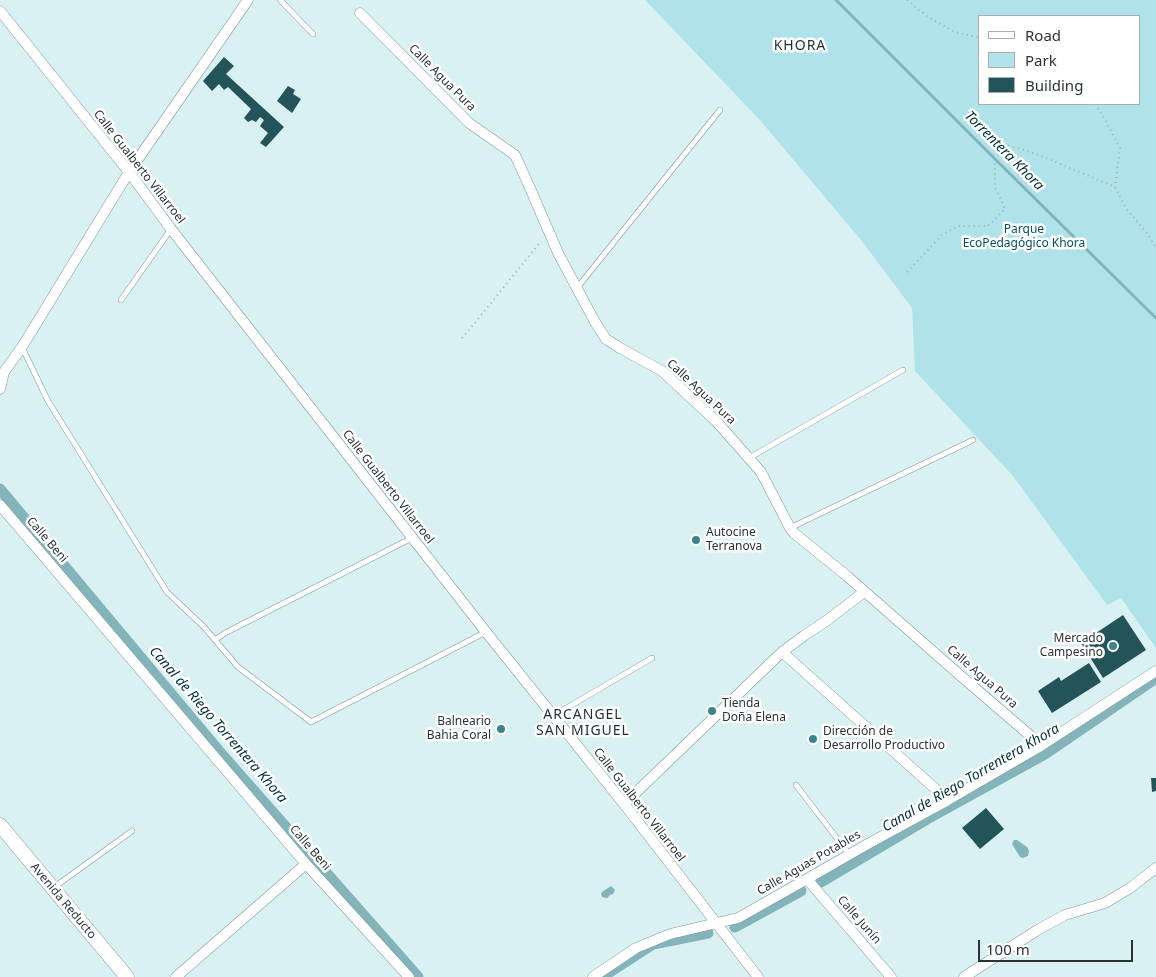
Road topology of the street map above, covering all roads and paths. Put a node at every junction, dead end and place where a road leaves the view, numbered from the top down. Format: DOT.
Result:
graph roads {
  1 [pos="248,0"];
  2 [pos="280,0"];
  3 [pos="907,0"];
  4 [pos="0,11"];
  5 [pos="360,13"];
  6 [pos="313,34"];
  7 [pos="978,38"];
  8 [pos="1096,105"];
  9 [pos="720,110"];
  10 [pos="129,172"];
  11 [pos="1115,188"];
  12 [pos="171,229"];
  13 [pos="549,232"];
  14 [pos="1156,248"];
  15 [pos="907,272"];
  16 [pos="576,288"];
  17 [pos="122,300"];
  18 [pos="462,338"];
  19 [pos="22,347"];
  20 [pos="903,370"];
  21 [pos="0,389"];
  22 [pos="973,440"];
  23 [pos="748,458"];
  24 [pos="0,505"];
  25 [pos="790,528"];
  26 [pos="413,538"];
  27 [pos="864,592"];
  28 [pos="486,632"];
  29 [pos="215,640"];
  30 [pos="782,652"];
  31 [pos="652,658"];
  32 [pos="1156,671"];
  33 [pos="553,716"];
  34 [pos="1039,747"];
  35 [pos="796,785"];
  36 [pos="948,800"];
  37 [pos="624,804"];
  38 [pos="0,825"];
  39 [pos="132,831"];
  40 [pos="849,855"];
  41 [pos="306,864"];
  42 [pos="1156,868"];
  43 [pos="807,879"];
  44 [pos="52,888"];
  45 [pos="716,923"];
  46 [pos="127,977"];
  47 [pos="176,977"];
  48 [pos="409,977"];
  49 [pos="593,977"];
  50 [pos="758,977"];
  51 [pos="891,977"];
  52 [pos="964,977"];
  1 -- 10 [label="street"];
  2 -- 6 [label="lane"];
  3 -- 7 [label="path"];
  4 -- 10 [label="street, Calle Gualberto Villarroel"];
  5 -- 13 [label="street, Calle Agua Pura"];
  8 -- 11 [label="path"];
  9 -- 16 [label="lane"];
  10 -- 12 [label="street, Calle Gualberto Villarroel"];
  10 -- 19 [label="street"];
  11 -- 14 [label="path"];
  11 -- 15 [label="path"];
  12 -- 17 [label="lane"];
  12 -- 26 [label="street, Calle Gualberto Villarroel"];
  13 -- 16 [label="street, Calle Agua Pura"];
  13 -- 18 [label="path"];
  16 -- 23 [label="street, Calle Agua Pura"];
  19 -- 21 [label="street"];
  19 -- 29 [label="lane"];
  20 -- 23 [label="lane"];
  22 -- 25 [label="lane"];
  23 -- 25 [label="street, Calle Agua Pura"];
  24 -- 41 [label="street, Calle Beni"];
  25 -- 27 [label="street, Calle Agua Pura"];
  26 -- 28 [label="street, Calle Gualberto Villarroel"];
  26 -- 29 [label="lane"];
  27 -- 30 [label="street"];
  27 -- 34 [label="street, Calle Agua Pura"];
  28 -- 29 [label="lane"];
  28 -- 33 [label="street, Calle Gualberto Villarroel"];
  30 -- 36 [label="street"];
  30 -- 37 [label="street"];
  31 -- 33 [label="lane"];
  32 -- 34 [label="street, Calle Aguas Potables"];
  33 -- 37 [label="street, Calle Gualberto Villarroel"];
  34 -- 36 [label="street, Calle Aguas Potables"];
  35 -- 40 [label="lane"];
  36 -- 40 [label="street, Calle Aguas Potables"];
  37 -- 45 [label="street, Calle Gualberto Villarroel"];
  38 -- 44 [label="main road, Avenida Reducto"];
  39 -- 44 [label="lane"];
  40 -- 43 [label="street, Calle Aguas Potables"];
  41 -- 47 [label="street"];
  41 -- 48 [label="street, Calle Beni"];
  42 -- 52 [label="street"];
  43 -- 45 [label="street, Calle Aguas Potables"];
  43 -- 51 [label="street, Calle Junín"];
  44 -- 46 [label="main road, Avenida Reducto"];
  45 -- 49 [label="street, Calle Aguas Potables"];
  45 -- 50 [label="street, Calle Gualberto Villarroel"];
}
